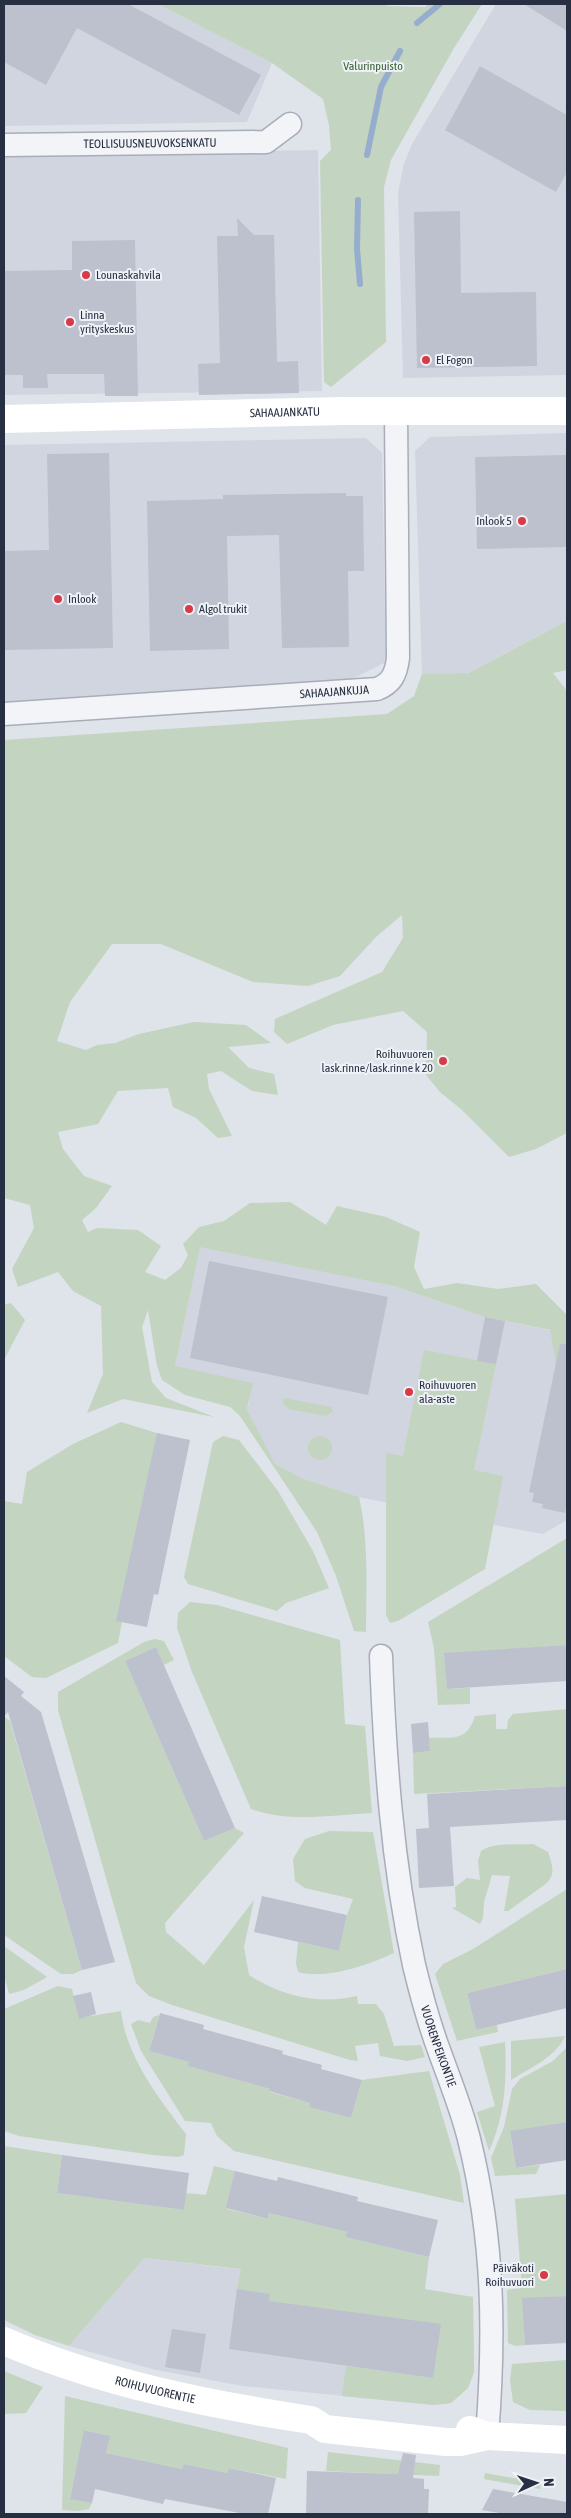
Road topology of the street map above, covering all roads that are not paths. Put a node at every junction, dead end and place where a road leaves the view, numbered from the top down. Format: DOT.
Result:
graph roads {
  1 [pos="290,124"];
  2 [pos="4,145"];
  3 [pos="396,411"];
  4 [pos="567,411"];
  5 [pos="4,419"];
  6 [pos="4,714"];
  7 [pos="381,1656"];
  8 [pos="4,2341"];
  9 [pos="487,2436"];
  10 [pos="567,2440"];
  1 -- 2 [label="street, TEOLLISUUSNEUVOKSENKATU"];
  3 -- 4 [label="main road, SAHAAJANKATU"];
  3 -- 5 [label="main road, SAHAAJANKATU"];
  3 -- 6 [label="street, SAHAAJANKUJA"];
  7 -- 9 [label="street, VUORENPEIKONTIE"];
  8 -- 9 [label="main road, ROIHUVUORENTIE"];
  9 -- 10 [label="main road, ROIHUVUORENTIE"];
}
